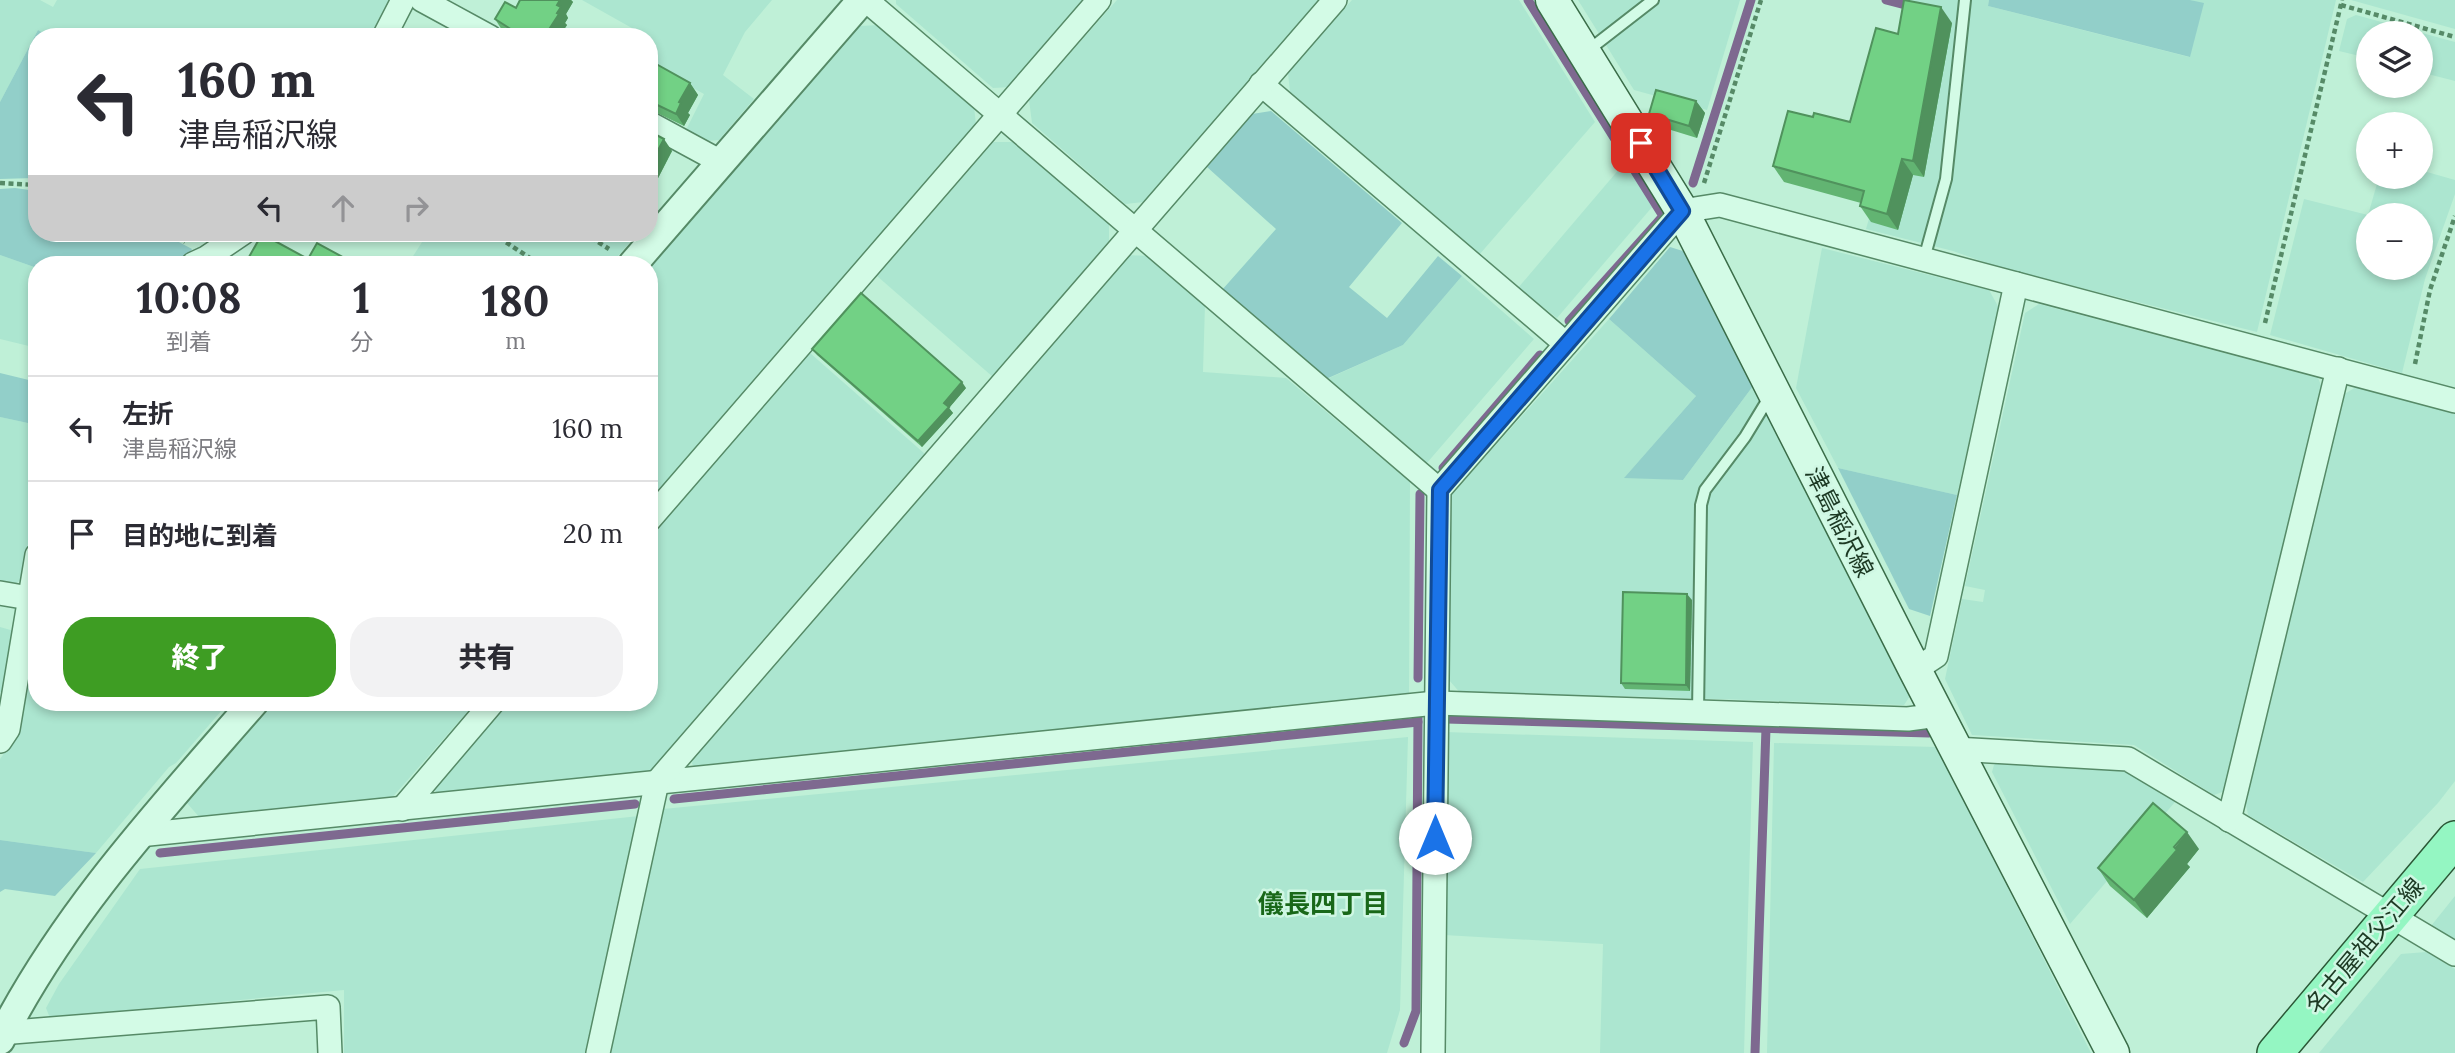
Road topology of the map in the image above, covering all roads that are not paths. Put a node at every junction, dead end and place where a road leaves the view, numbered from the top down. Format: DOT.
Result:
graph roads {
  1 [pos="403,0"];
  2 [pos="422,0"];
  3 [pos="864,0"];
  4 [pos="1099,0"];
  5 [pos="1335,0"];
  6 [pos="1552,0"];
  7 [pos="1653,0"];
  8 [pos="1965,0"];
  9 [pos="389,28"];
  10 [pos="473,28"];
  11 [pos="1586,52"];
  12 [pos="1261,84"];
  13 [pos="999,114"];
  14 [pos="658,128"];
  15 [pos="721,162"];
  16 [pos="1682,211"];
  17 [pos="1135,229"];
  18 [pos="658,234"];
  19 [pos="230,242"];
  20 [pos="651,242"];
  21 [pos="209,256"];
  22 [pos="639,256"];
  23 [pos="1924,259"];
  24 [pos="2016,284"];
  25 [pos="1566,344"];
  26 [pos="2338,369"];
  27 [pos="1772,392"];
  28 [pos="2455,401"];
  29 [pos="1440,490"];
  30 [pos="658,510"];
  31 [pos="0,593"];
  32 [pos="28,598"];
  33 [pos="28,604"];
  34 [pos="1914,670"];
  35 [pos="1436,703"];
  36 [pos="246,711"];
  37 [pos="485,711"];
  38 [pos="1698,712"];
  39 [pos="1938,715"];
  40 [pos="0,741"];
  41 [pos="1955,749"];
  42 [pos="657,782"];
  43 [pos="402,809"];
  44 [pos="2229,820"];
  45 [pos="139,835"];
  46 [pos="2455,839"];
  47 [pos="2390,917"];
  48 [pos="2455,954"];
  49 [pos="1,1035"];
  50 [pos="330,1053"];
  51 [pos="598,1053"];
  52 [pos="1433,1053"];
  53 [pos="2113,1053"];
  54 [pos="2275,1053"];
  1 -- 9 [label="street"];
  2 -- 10 [label="street"];
  3 -- 13 [label="street"];
  3 -- 15 [label="street"];
  4 -- 13 [label="street"];
  5 -- 12 [label="street"];
  6 -- 11 [label="main road, 津島稲沢線"];
  7 -- 11 [label="lane"];
  8 -- 23 [label="lane"];
  11 -- 16 [label="main road, 津島稲沢線"];
  12 -- 17 [label="street"];
  12 -- 25 [label="street"];
  13 -- 17 [label="street"];
  13 -- 30 [label="street"];
  14 -- 15 [label="street"];
  15 -- 18 [label="street"];
  16 -- 23 [label="street"];
  16 -- 25 [label="street"];
  16 -- 27 [label="main road, 津島稲沢線"];
  17 -- 29 [label="street"];
  17 -- 42 [label="street"];
  19 -- 21 [label="street"];
  20 -- 22 [label="street"];
  23 -- 24 [label="street"];
  24 -- 26 [label="street"];
  24 -- 34 [label="street"];
  25 -- 29 [label="street"];
  26 -- 28 [label="street"];
  26 -- 44 [label="street"];
  27 -- 34 [label="main road, 津島稲沢線"];
  27 -- 38 [label="lane"];
  29 -- 35 [label="street"];
  31 -- 32 [label="street"];
  33 -- 40 [label="street"];
  34 -- 39 [label="main road, 津島稲沢線"];
  35 -- 38 [label="street"];
  35 -- 42 [label="street"];
  35 -- 52 [label="street"];
  36 -- 45 [label="street"];
  37 -- 43 [label="street"];
  38 -- 39 [label="street"];
  39 -- 41 [label="main road, 津島稲沢線"];
  41 -- 44 [label="street"];
  41 -- 53 [label="main road, 津島稲沢線"];
  42 -- 43 [label="street"];
  42 -- 51 [label="street"];
  43 -- 45 [label="street"];
  44 -- 47 [label="street"];
  45 -- 49 [label="street"];
  46 -- 47 [label="main road, 名古屋祖父江線"];
  47 -- 48 [label="street"];
  47 -- 54 [label="main road, 名古屋祖父江線"];
  49 -- 50 [label="street"];
}
